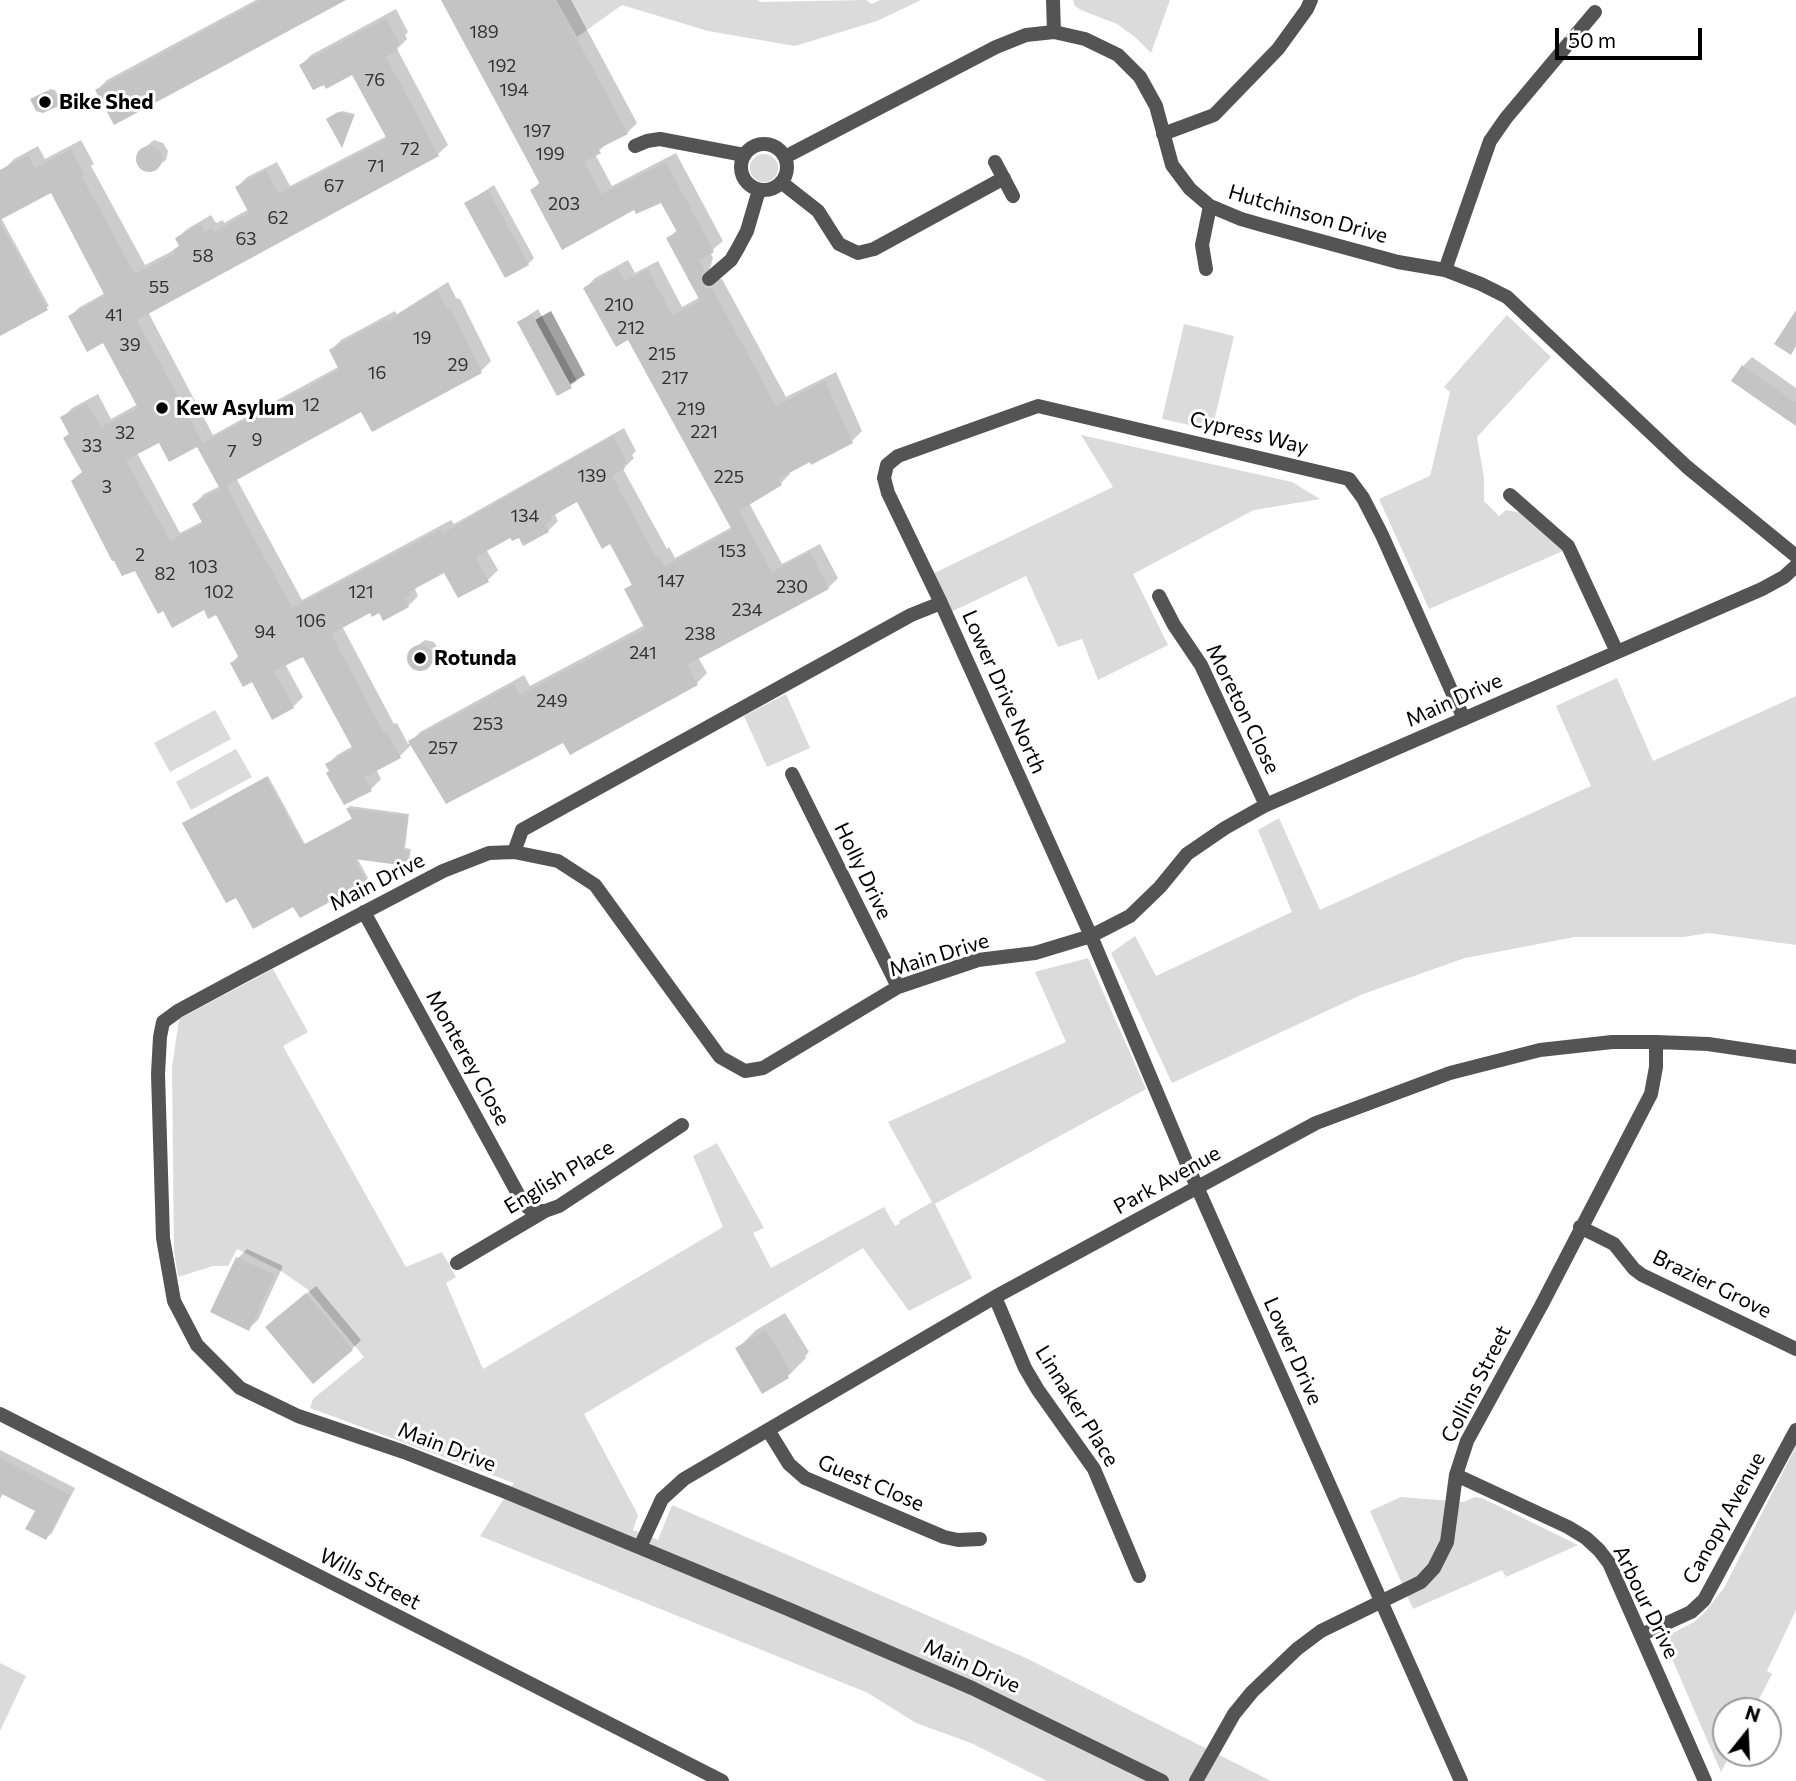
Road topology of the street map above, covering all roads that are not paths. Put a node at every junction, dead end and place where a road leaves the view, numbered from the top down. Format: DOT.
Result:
graph roads {
  1 [pos="1053,0"];
  2 [pos="1311,0"];
  3 [pos="1595,12"];
  4 [pos="1054,32"];
  5 [pos="1163,134"];
  6 [pos="635,146"];
  7 [pos="744,155"];
  8 [pos="785,157"];
  9 [pos="995,162"];
  10 [pos="1004,178"];
  11 [pos="781,182"];
  12 [pos="759,190"];
  13 [pos="1013,196"];
  14 [pos="1210,206"];
  15 [pos="1206,269"];
  16 [pos="1445,270"];
  17 [pos="709,279"];
  18 [pos="887,466"];
  19 [pos="1510,495"];
  20 [pos="1796,556"];
  21 [pos="1796,566"];
  22 [pos="1159,596"];
  23 [pos="941,603"];
  24 [pos="1617,652"];
  25 [pos="1464,719"];
  26 [pos="792,774"];
  27 [pos="1266,805"];
  28 [pos="514,852"];
  29 [pos="364,912"];
  30 [pos="1091,936"];
  31 [pos="898,987"];
  32 [pos="1656,1042"];
  33 [pos="1796,1057"];
  34 [pos="682,1125"];
  35 [pos="1198,1188"];
  36 [pos="545,1211"];
  37 [pos="1580,1227"];
  38 [pos="457,1263"];
  39 [pos="995,1297"];
  40 [pos="1796,1349"];
  41 [pos="0,1414"];
  42 [pos="768,1430"];
  43 [pos="1796,1430"];
  44 [pos="1457,1475"];
  45 [pos="980,1539"];
  46 [pos="640,1547"];
  47 [pos="1139,1576"];
  48 [pos="1382,1602"];
  49 [pos="1641,1635"];
  50 [pos="722,1781"];
  51 [pos="1162,1781"];
  52 [pos="1196,1781"];
  53 [pos="1461,1781"];
  54 [pos="1705,1781"];
  1 -- 4 [label="street"];
  2 -- 5 [label="street"];
  3 -- 16 [label="street"];
  4 -- 5 [label="street, Hutchinson Drive"];
  4 -- 8 [label="street, Hutchinson Drive"];
  5 -- 14 [label="street, Hutchinson Drive"];
  6 -- 7 [label="street"];
  7 -- 8 [label="street"];
  7 -- 12 [label="street"];
  8 -- 11 [label="street"];
  9 -- 10 [label="street"];
  10 -- 11 [label="street"];
  10 -- 13 [label="street"];
  11 -- 12 [label="street"];
  12 -- 17 [label="street"];
  14 -- 15 [label="street"];
  14 -- 16 [label="street, Hutchinson Drive"];
  16 -- 20 [label="street, Hutchinson Drive"];
  18 -- 23 [label="street, Lower Drive North"];
  18 -- 25 [label="street, Cypress Way"];
  19 -- 24 [label="street"];
  21 -- 24 [label="street, Main Drive"];
  22 -- 27 [label="street, Moreton Close"];
  23 -- 28 [label="street"];
  23 -- 30 [label="street, Lower Drive North"];
  24 -- 25 [label="street, Main Drive"];
  25 -- 27 [label="street, Main Drive"];
  26 -- 31 [label="street, Holly Drive"];
  27 -- 30 [label="street, Main Drive"];
  28 -- 29 [label="street, Main Drive"];
  28 -- 31 [label="street, Main Drive"];
  29 -- 36 [label="street, Monterey Close"];
  29 -- 46 [label="street, Main Drive"];
  30 -- 31 [label="street, Main Drive"];
  30 -- 35 [label="street, Lower Drive"];
  32 -- 33 [label="street, Park Avenue"];
  32 -- 35 [label="street, Park Avenue"];
  32 -- 37 [label="street, Collins Street"];
  34 -- 36 [label="street, English Place"];
  35 -- 39 [label="street, Park Avenue"];
  35 -- 48 [label="street, Lower Drive"];
  36 -- 38 [label="street, English Place"];
  37 -- 40 [label="street, Brazier Grove"];
  37 -- 44 [label="street, Collins Street"];
  39 -- 42 [label="street, Park Avenue"];
  39 -- 47 [label="street, Linnaker Place"];
  41 -- 50 [label="street, Wills Street"];
  42 -- 45 [label="street, Guest Close"];
  42 -- 46 [label="street, Park Avenue"];
  43 -- 49 [label="street, Canopy Avenue"];
  44 -- 48 [label="street, Collins Street"];
  44 -- 49 [label="street, Arbour Drive"];
  46 -- 51 [label="street, Main Drive"];
  48 -- 52 [label="street, Collins Street"];
  48 -- 53 [label="street, Lower Drive"];
  49 -- 54 [label="street, Arbour Drive"];
}
